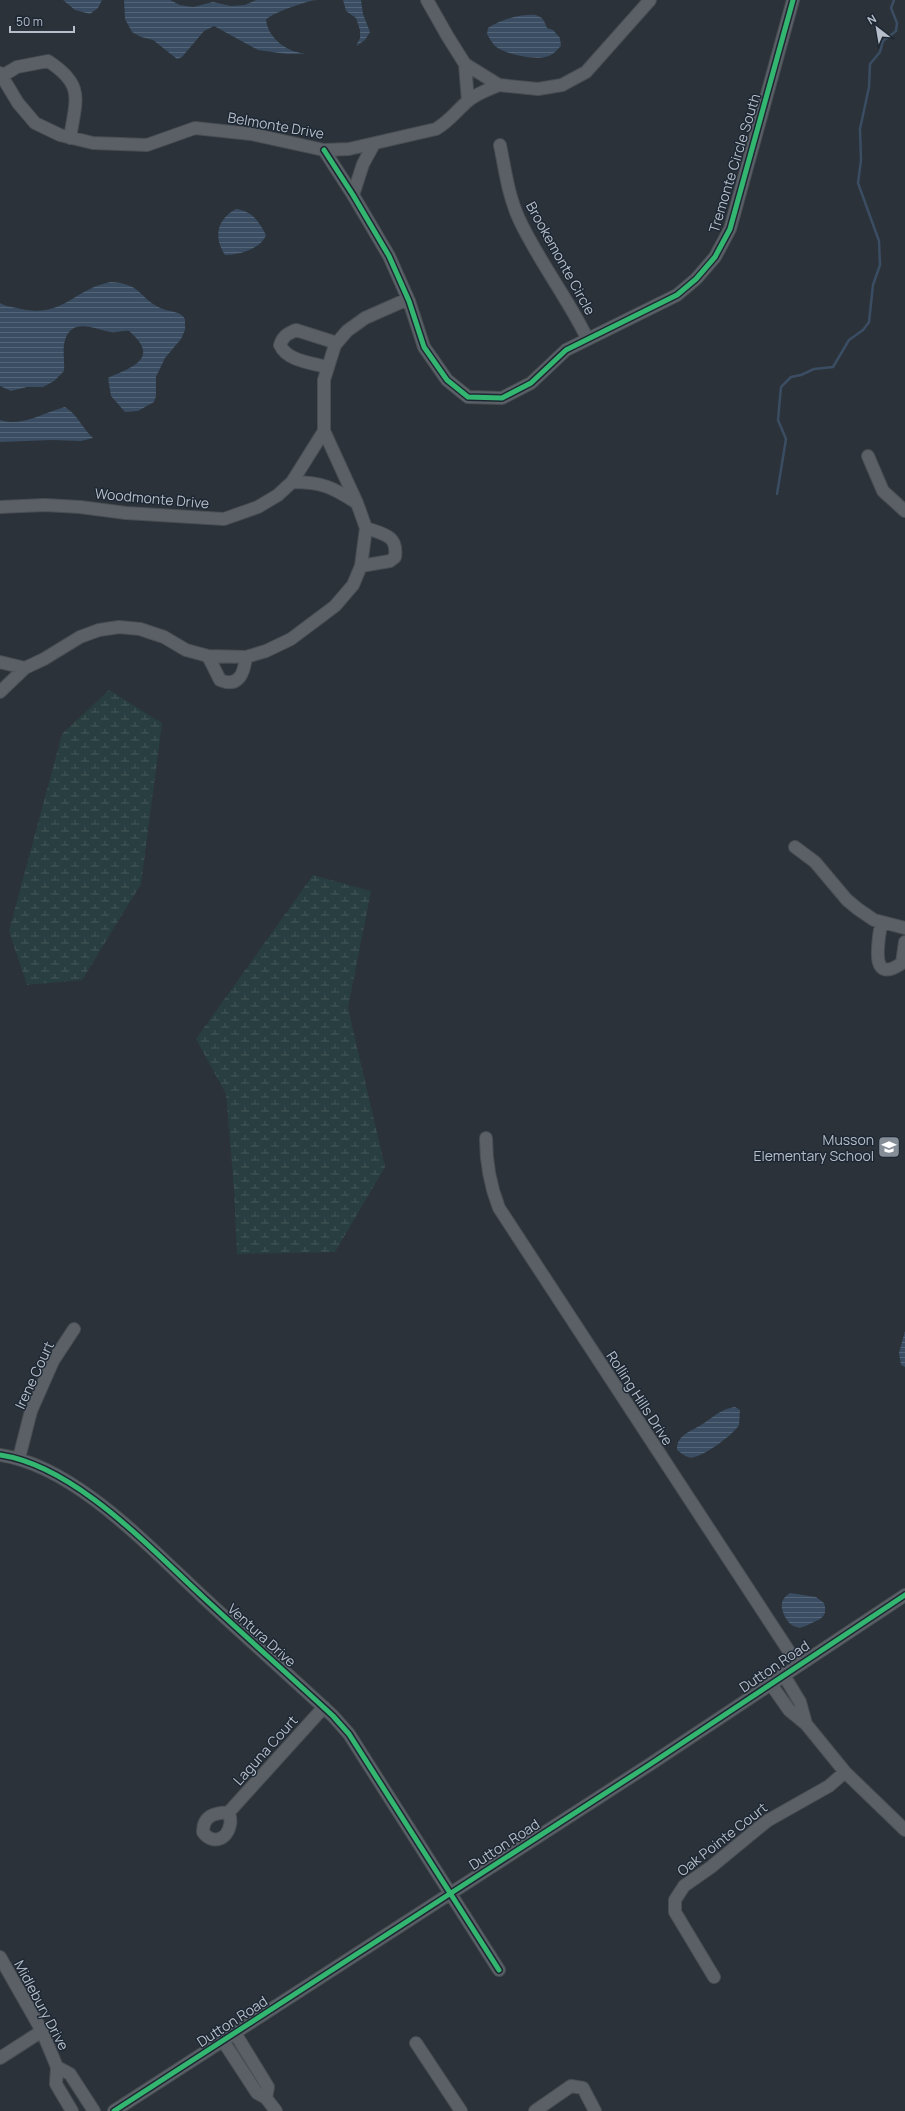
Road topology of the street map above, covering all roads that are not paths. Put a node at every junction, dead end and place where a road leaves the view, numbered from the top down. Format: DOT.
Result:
graph roads {
  1 [pos="427,0"];
  2 [pos="650,0"];
  3 [pos="793,0"];
  4 [pos="465,64"];
  5 [pos="1,75"];
  6 [pos="499,85"];
  7 [pos="468,101"];
  8 [pos="70,138"];
  9 [pos="374,144"];
  10 [pos="500,145"];
  11 [pos="324,150"];
  12 [pos="353,196"];
  13 [pos="408,299"];
  14 [pos="587,338"];
  15 [pos="337,343"];
  16 [pos="327,367"];
  17 [pos="324,431"];
  18 [pos="868,456"];
  19 [pos="292,482"];
  20 [pos="357,504"];
  21 [pos="0,507"];
  22 [pos="905,511"];
  23 [pos="366,528"];
  24 [pos="361,566"];
  25 [pos="208,656"];
  26 [pos="246,657"];
  27 [pos="0,662"];
  28 [pos="25,668"];
  29 [pos="0,692"];
  30 [pos="795,847"];
  31 [pos="881,922"];
  32 [pos="905,928"];
  33 [pos="905,942"];
  34 [pos="486,1138"];
  35 [pos="74,1330"];
  36 [pos="0,1455"];
  37 [pos="19,1458"];
  38 [pos="905,1595"];
  39 [pos="798,1665"];
  40 [pos="783,1674"];
  41 [pos="770,1683"];
  42 [pos="800,1702"];
  43 [pos="324,1707"];
  44 [pos="788,1710"];
  45 [pos="806,1724"];
  46 [pos="845,1772"];
  47 [pos="229,1812"];
  48 [pos="905,1830"];
  49 [pos="449,1894"];
  50 [pos="0,1957"];
  51 [pos="499,1970"];
  52 [pos="714,1977"];
  53 [pos="42,2031"];
  54 [pos="235,2033"];
  55 [pos="223,2041"];
  56 [pos="416,2043"];
  57 [pos="0,2058"];
  58 [pos="57,2067"];
  59 [pos="266,2098"];
  60 [pos="72,2111"];
  61 [pos="94,2111"];
  62 [pos="114,2111"];
  63 [pos="276,2111"];
  64 [pos="461,2111"];
  65 [pos="535,2111"];
  66 [pos="595,2111"];
  1 -- 4 [label="street"];
  2 -- 6 [label="street"];
  3 -- 14 [label="street, Tremonte Circle South"];
  4 -- 6 [label="street"];
  4 -- 7 [label="street"];
  5 -- 8 [label="street, Belmonte Drive"];
  5 -- 8 [label="street, Belmonte Drive"];
  6 -- 7 [label="street, Belmonte Drive"];
  7 -- 9 [label="street, Belmonte Drive"];
  8 -- 11 [label="street, Belmonte Drive"];
  9 -- 11 [label="street, Belmonte Drive"];
  9 -- 12 [label="street"];
  10 -- 14 [label="street, Brookemonte Circle"];
  11 -- 12 [label="street, Tremonte Circle South"];
  12 -- 13 [label="street, Tremonte Circle South"];
  13 -- 14 [label="street, Tremonte Circle South"];
  13 -- 15 [label="street"];
  15 -- 16 [label="street"];
  15 -- 16 [label="street"];
  16 -- 17 [label="street"];
  17 -- 19 [label="street, Woodmonte Drive"];
  17 -- 20 [label="street"];
  18 -- 22 [label="street"];
  19 -- 20 [label="street"];
  19 -- 21 [label="street, Woodmonte Drive"];
  20 -- 23 [label="street"];
  23 -- 24 [label="street"];
  23 -- 24 [label="street"];
  24 -- 26 [label="street"];
  25 -- 26 [label="street"];
  25 -- 26 [label="street"];
  25 -- 28 [label="street"];
  27 -- 28 [label="street"];
  28 -- 29 [label="street"];
  30 -- 31 [label="street"];
  31 -- 32 [label="street"];
  31 -- 33 [label="street"];
  34 -- 39 [label="street, Rolling Hills Drive"];
  35 -- 37 [label="street, Irene Court"];
  36 -- 37 [label="street, Ventura Drive"];
  37 -- 43 [label="street, Ventura Drive"];
  38 -- 39 [label="street, Dutton Road"];
  39 -- 40 [label="street, Dutton Road"];
  40 -- 41 [label="street, Dutton Road"];
  40 -- 42 [label="street"];
  41 -- 44 [label="street"];
  41 -- 49 [label="street, Dutton Road"];
  42 -- 44 [label="street"];
  42 -- 45 [label="street"];
  43 -- 47 [label="street, Laguna Court"];
  43 -- 49 [label="street, Ventura Drive"];
  44 -- 45 [label="street"];
  45 -- 46 [label="street"];
  46 -- 48 [label="street"];
  46 -- 52 [label="street, Oak Pointe Court"];
  49 -- 51 [label="street, Ventura Drive"];
  49 -- 54 [label="street, Dutton Road"];
  50 -- 53 [label="street, Midlebury Drive"];
  53 -- 57 [label="street"];
  53 -- 58 [label="street, Midlebury Drive"];
  54 -- 55 [label="street, Dutton Road"];
  54 -- 59 [label="street"];
  55 -- 59 [label="street"];
  55 -- 62 [label="street, Dutton Road"];
  56 -- 64 [label="street"];
  58 -- 60 [label="street, Midlebury Drive"];
  58 -- 61 [label="street, Midlebury Drive"];
  59 -- 63 [label="street"];
  65 -- 66 [label="street"];
}
